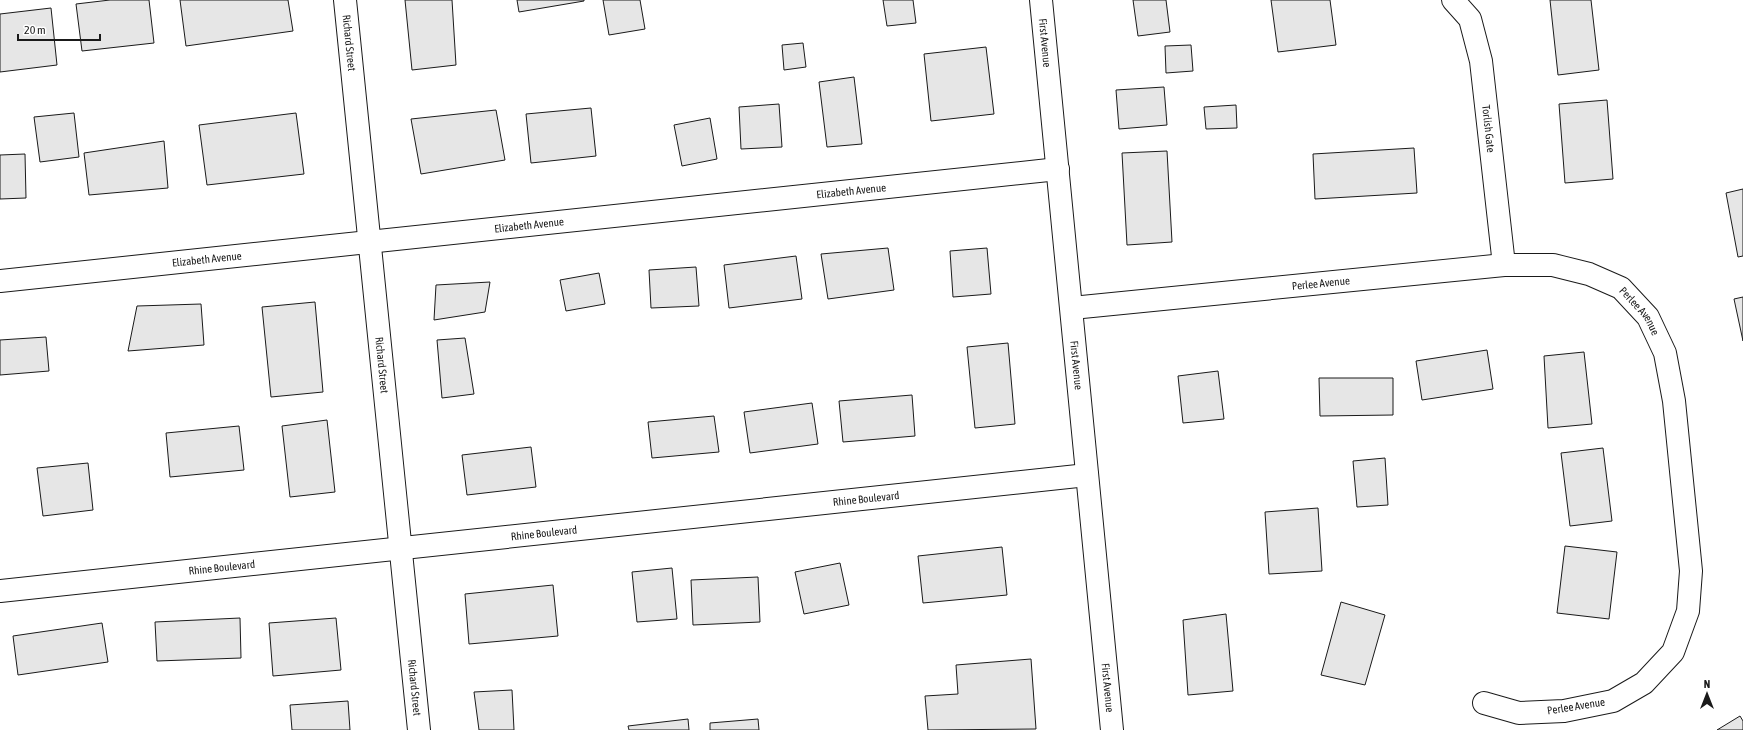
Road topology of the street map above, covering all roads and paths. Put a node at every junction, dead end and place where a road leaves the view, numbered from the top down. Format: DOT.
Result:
graph roads {
  1 [pos="346,0"];
  2 [pos="1041,0"];
  3 [pos="1453,0"];
  4 [pos="1058,168"];
  5 [pos="370,242"];
  6 [pos="1504,265"];
  7 [pos="0,281"];
  8 [pos="1072,308"];
  9 [pos="1087,475"];
  10 [pos="401,548"];
  11 [pos="0,591"];
  12 [pos="1484,703"];
  13 [pos="419,730"];
  14 [pos="1112,730"];
  1 -- 5 [label="street, Richard Street"];
  2 -- 4 [label="street, First Avenue"];
  3 -- 6 [label="street, Torlish Gate"];
  4 -- 5 [label="street, Elizabeth Avenue"];
  4 -- 8 [label="street, First Avenue"];
  5 -- 7 [label="street, Elizabeth Avenue"];
  5 -- 10 [label="street, Richard Street"];
  6 -- 8 [label="street, Perlee Avenue"];
  6 -- 12 [label="street, Perlee Avenue"];
  8 -- 9 [label="street, First Avenue"];
  9 -- 10 [label="street, Rhine Boulevard"];
  9 -- 14 [label="street, First Avenue"];
  10 -- 11 [label="street, Rhine Boulevard"];
  10 -- 13 [label="street, Richard Street"];
}
